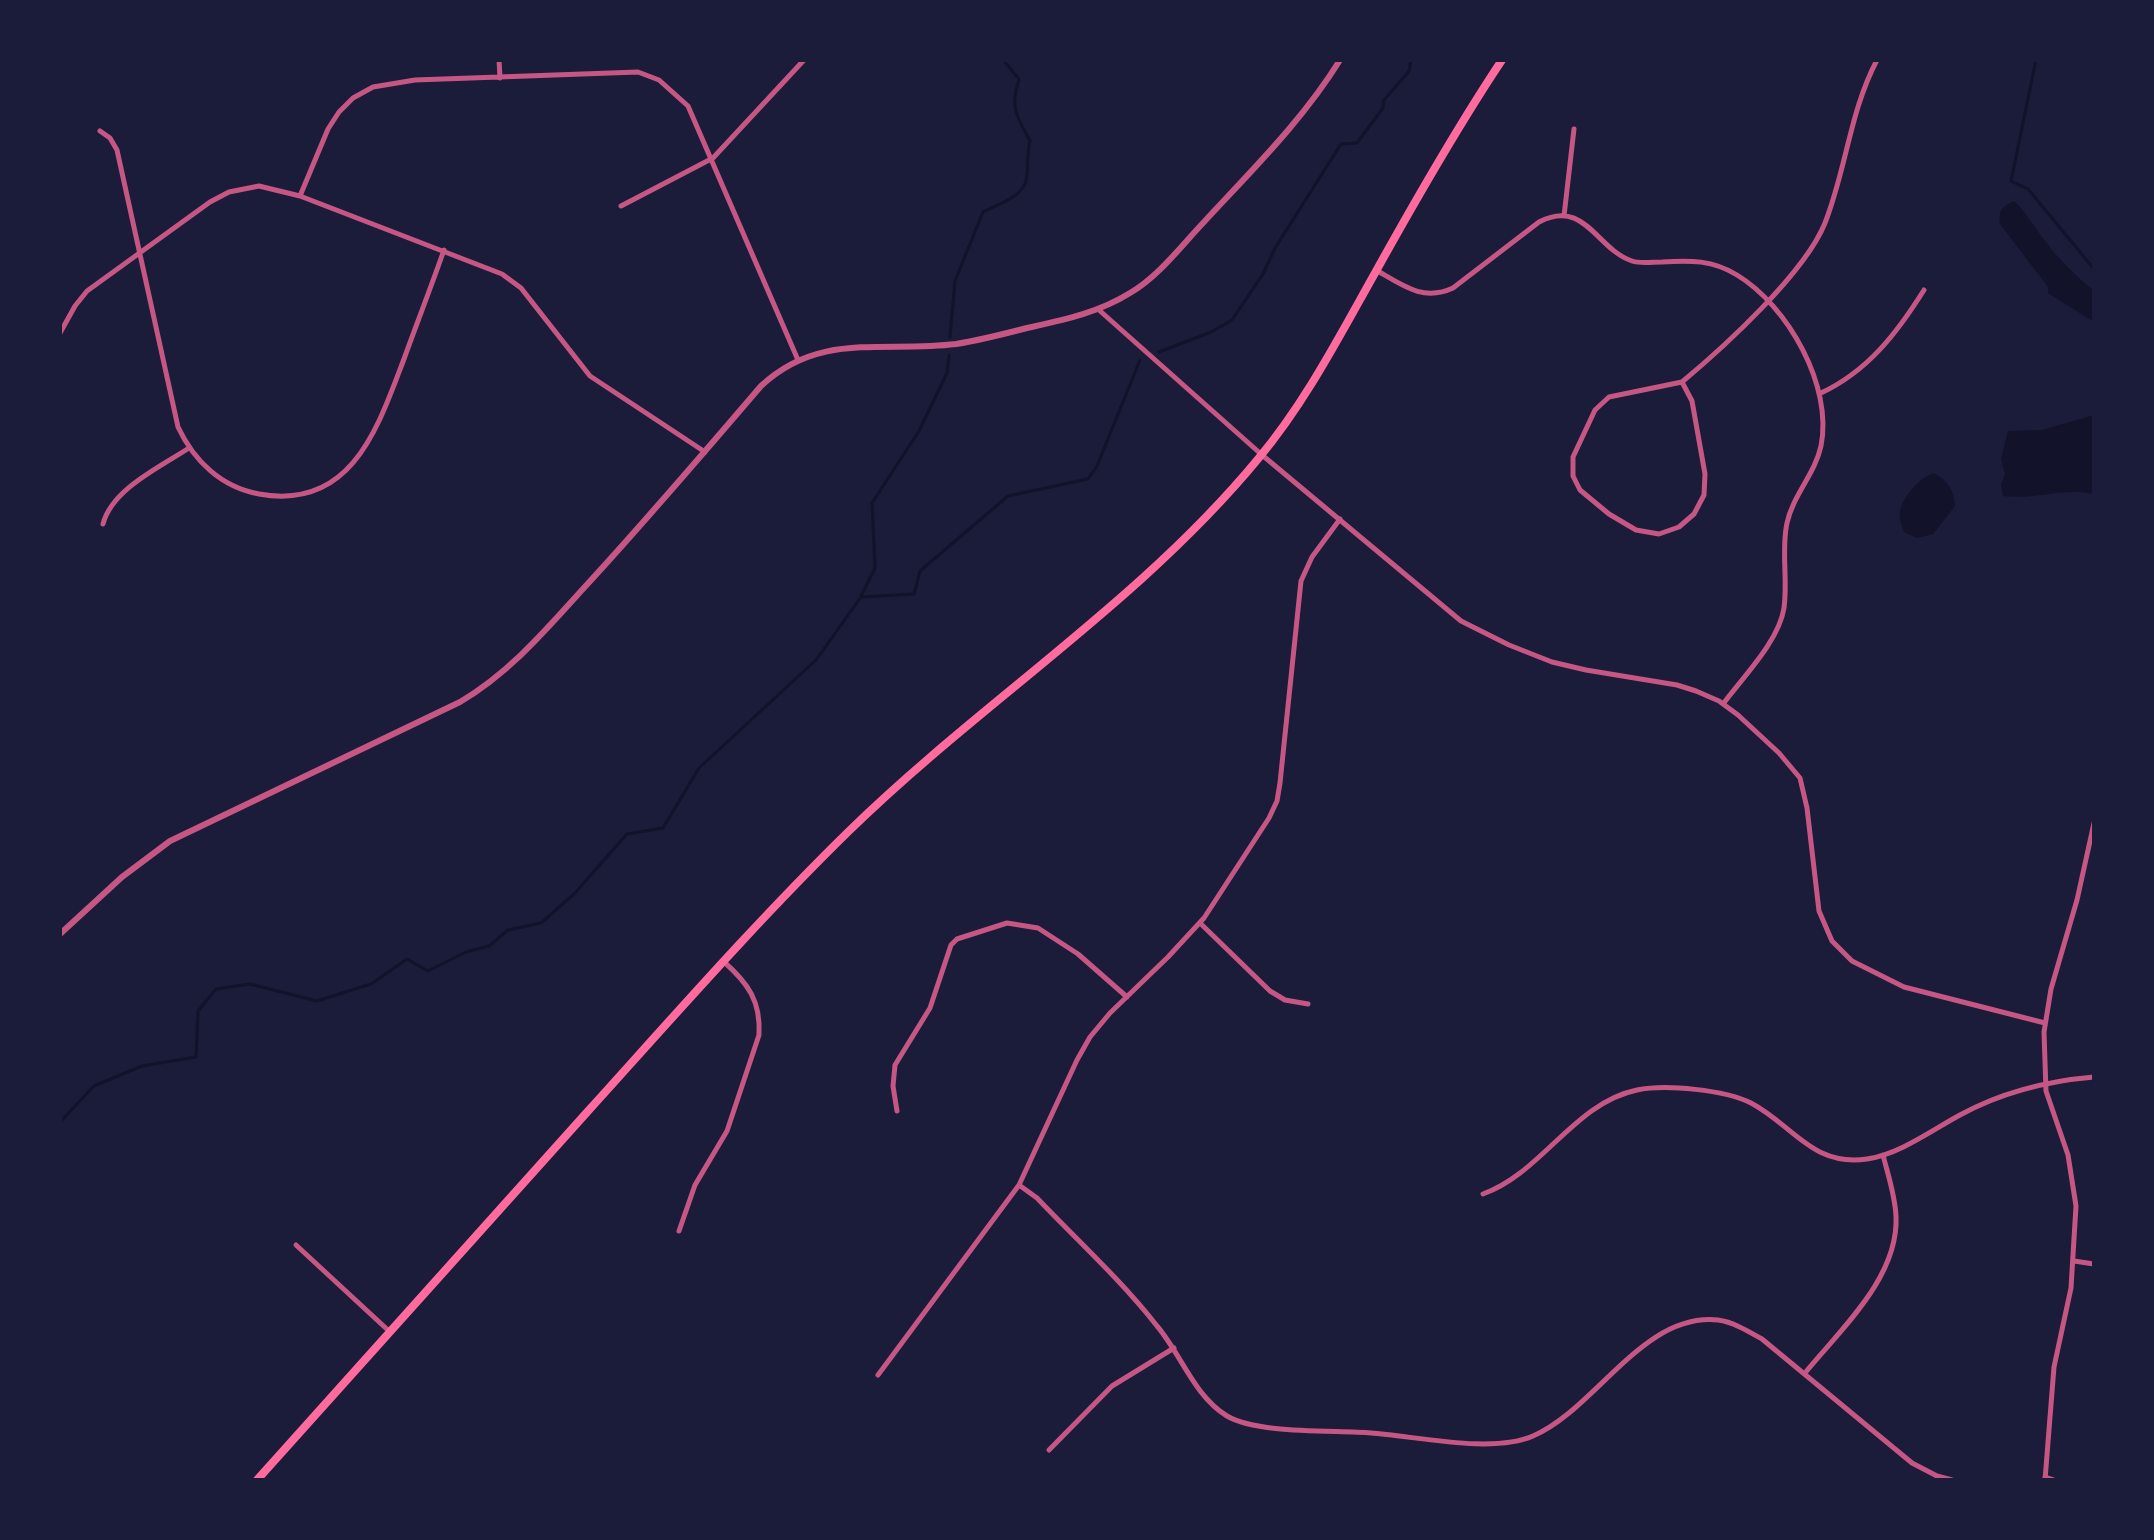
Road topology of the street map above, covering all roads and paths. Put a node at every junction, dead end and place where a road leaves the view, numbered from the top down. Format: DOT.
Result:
graph roads {
  1 [pos="499,60"];
  2 [pos="804,60"];
  3 [pos="1340,60"];
  4 [pos="1502,60"];
  5 [pos="1877,60"];
  6 [pos="500,78"];
  7 [pos="1574,129"];
  8 [pos="100,131"];
  9 [pos="713,158"];
  10 [pos="300,196"];
  11 [pos="621,206"];
  12 [pos="1564,216"];
  13 [pos="444,250"];
  14 [pos="139,253"];
  15 [pos="1376,270"];
  16 [pos="1924,290"];
  17 [pos="1768,300"];
  18 [pos="1099,310"];
  19 [pos="60,333"];
  20 [pos="798,360"];
  21 [pos="1682,382"];
  22 [pos="1821,393"];
  23 [pos="189,448"];
  24 [pos="705,452"];
  25 [pos="1262,455"];
  26 [pos="1340,519"];
  27 [pos="103,524"];
  28 [pos="1723,704"];
  29 [pos="2094,823"];
  30 [pos="1200,923"];
  31 [pos="60,934"];
  32 [pos="723,961"];
  33 [pos="1127,997"];
  34 [pos="1308,1004"];
  35 [pos="2045,1023"];
  36 [pos="2094,1077"];
  37 [pos="2045,1085"];
  38 [pos="897,1111"];
  39 [pos="1883,1155"];
  40 [pos="1019,1185"];
  41 [pos="1483,1194"];
  42 [pos="679,1231"];
  43 [pos="296,1245"];
  44 [pos="2074,1261"];
  45 [pos="2094,1264"];
  46 [pos="390,1332"];
  47 [pos="1174,1348"];
  48 [pos="1805,1373"];
  49 [pos="878,1375"];
  50 [pos="1049,1450"];
  51 [pos="2045,1478"];
  52 [pos="257,1480"];
  53 [pos="1952,1480"];
  54 [pos="2054,1480"];
  1 -- 6 [label="street"];
  2 -- 9 [label="street"];
  3 -- 18 [label="street"];
  4 -- 15 [label="main road"];
  5 -- 17 [label="street"];
  6 -- 9 [label="street"];
  6 -- 10 [label="street"];
  7 -- 12 [label="street"];
  8 -- 14 [label="street"];
  9 -- 11 [label="street"];
  9 -- 20 [label="street"];
  10 -- 13 [label="street"];
  10 -- 14 [label="street"];
  12 -- 15 [label="street"];
  12 -- 17 [label="street"];
  13 -- 23 [label="street"];
  13 -- 24 [label="street"];
  14 -- 19 [label="street"];
  14 -- 23 [label="street"];
  15 -- 25 [label="main road"];
  16 -- 22 [label="street"];
  17 -- 21 [label="street"];
  17 -- 22 [label="street"];
  18 -- 20 [label="street"];
  18 -- 25 [label="street"];
  20 -- 24 [label="street"];
  21 -- 21 [label="street"];
  22 -- 28 [label="street"];
  23 -- 27 [label="street"];
  24 -- 31 [label="street"];
  25 -- 26 [label="street"];
  25 -- 32 [label="main road"];
  26 -- 28 [label="street"];
  26 -- 30 [label="street"];
  28 -- 35 [label="street"];
  29 -- 35 [label="street"];
  30 -- 33 [label="street"];
  30 -- 34 [label="street"];
  32 -- 42 [label="street"];
  32 -- 46 [label="main road"];
  33 -- 38 [label="street"];
  33 -- 40 [label="street"];
  35 -- 37 [label="street"];
  36 -- 37 [label="street"];
  37 -- 39 [label="street"];
  37 -- 44 [label="street"];
  39 -- 41 [label="street"];
  39 -- 48 [label="street"];
  40 -- 47 [label="street"];
  40 -- 49 [label="street"];
  43 -- 46 [label="street"];
  44 -- 45 [label="street"];
  44 -- 51 [label="street"];
  46 -- 52 [label="main road"];
  47 -- 48 [label="street"];
  47 -- 50 [label="street"];
  48 -- 53 [label="street"];
  51 -- 54 [label="street"];
}
